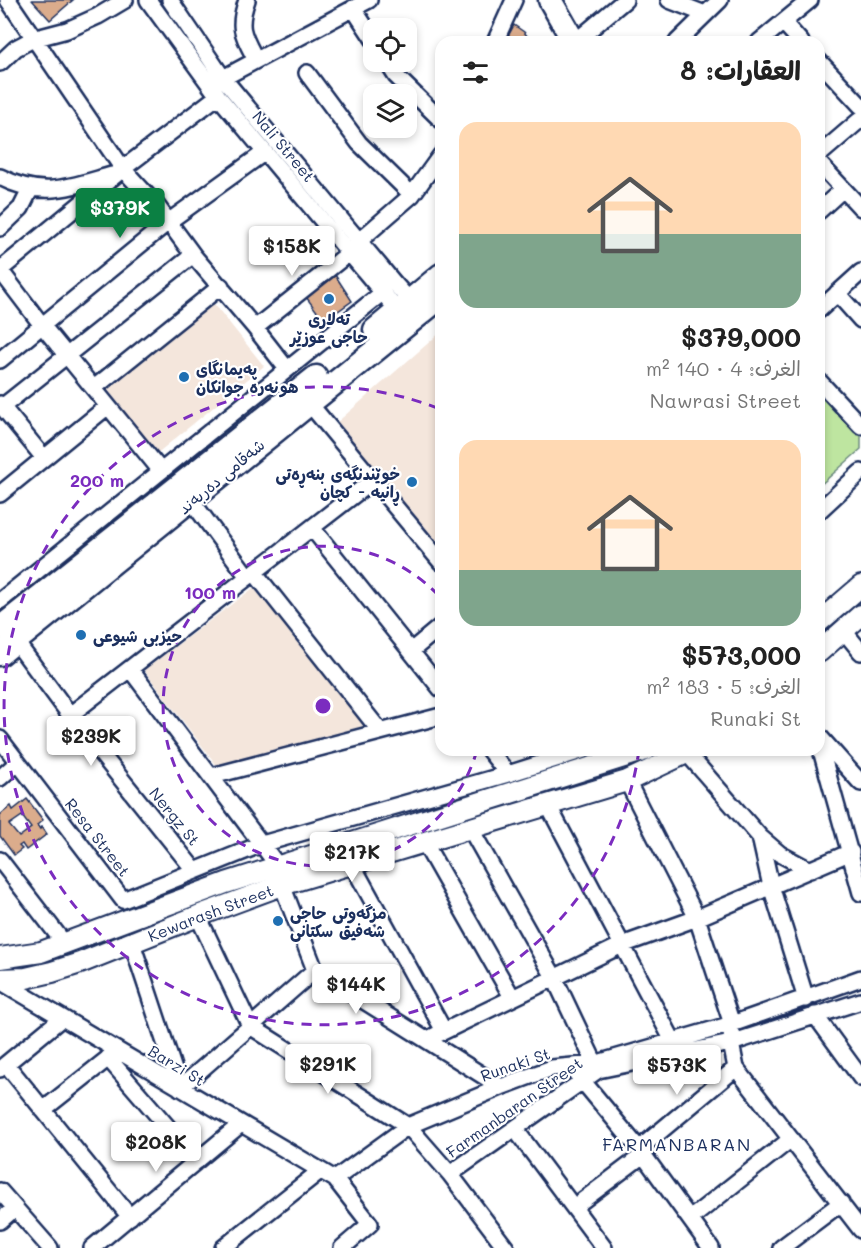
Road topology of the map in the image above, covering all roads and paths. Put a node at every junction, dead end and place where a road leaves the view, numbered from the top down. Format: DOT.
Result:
graph roads {
  1 [pos="8,0"];
  2 [pos="124,0"];
  3 [pos="147,0"];
  4 [pos="170,0"];
  5 [pos="247,0"];
  6 [pos="369,0"];
  7 [pos="514,0"];
  8 [pos="539,0"];
  9 [pos="625,0"];
  10 [pos="669,0"];
  11 [pos="720,0"];
  12 [pos="810,0"];
  13 [pos="353,8"];
  14 [pos="705,14"];
  15 [pos="554,21"];
  16 [pos="783,22"];
  17 [pos="363,23"];
  18 [pos="498,36"];
  19 [pos="568,36"];
  20 [pos="581,36"];
  21 [pos="683,36"];
  22 [pos="766,36"];
  23 [pos="796,36"];
  24 [pos="33,39"];
  25 [pos="256,60"];
  26 [pos="0,63"];
  27 [pos="825,67"];
  28 [pos="393,72"];
  29 [pos="307,73"];
  30 [pos="224,78"];
  31 [pos="219,96"];
  32 [pos="861,106"];
  33 [pos="435,114"];
  34 [pos="861,118"];
  35 [pos="825,150"];
  36 [pos="265,152"];
  37 [pos="435,163"];
  38 [pos="825,170"];
  39 [pos="121,171"];
  40 [pos="0,177"];
  41 [pos="31,188"];
  42 [pos="843,189"];
  43 [pos="412,195"];
  44 [pos="825,206"];
  45 [pos="861,208"];
  46 [pos="168,222"];
  47 [pos="0,228"];
  48 [pos="354,247"];
  49 [pos="194,255"];
  50 [pos="0,270"];
  51 [pos="861,272"];
  52 [pos="435,281"];
  53 [pos="221,286"];
  54 [pos="382,293"];
  55 [pos="837,293"];
  56 [pos="435,302"];
  57 [pos="825,304"];
  58 [pos="404,306"];
  59 [pos="861,320"];
  60 [pos="41,324"];
  61 [pos="255,328"];
  62 [pos="67,355"];
  63 [pos="0,360"];
  64 [pos="287,369"];
  65 [pos="825,387"];
  66 [pos="94,388"];
  67 [pos="309,402"];
  68 [pos="1,406"];
  69 [pos="108,406"];
  70 [pos="861,426"];
  71 [pos="44,458"];
  72 [pos="161,471"];
  73 [pos="861,472"];
  74 [pos="372,482"];
  75 [pos="0,494"];
  76 [pos="191,500"];
  77 [pos="825,505"];
  78 [pos="312,528"];
  79 [pos="435,553"];
  80 [pos="251,575"];
  81 [pos="861,586"];
  82 [pos="0,601"];
  83 [pos="861,615"];
  84 [pos="825,617"];
  85 [pos="435,631"];
  86 [pos="844,631"];
  87 [pos="5,641"];
  88 [pos="825,647"];
  89 [pos="411,651"];
  90 [pos="861,652"];
  91 [pos="130,669"];
  92 [pos="435,681"];
  93 [pos="70,715"];
  94 [pos="435,717"];
  95 [pos="380,731"];
  96 [pos="0,739"];
  97 [pos="825,743"];
  98 [pos="494,756"];
  99 [pos="565,756"];
  100 [pos="628,756"];
  101 [pos="681,756"];
  102 [pos="693,756"];
  103 [pos="823,756"];
  104 [pos="17,763"];
  105 [pos="508,774"];
  106 [pos="212,776"];
  107 [pos="0,778"];
  108 [pos="627,781"];
  109 [pos="861,783"];
  110 [pos="548,805"];
  111 [pos="470,828"];
  112 [pos="760,837"];
  113 [pos="424,842"];
  114 [pos="262,844"];
  115 [pos="851,852"];
  116 [pos="0,860"];
  117 [pos="352,864"];
  118 [pos="810,870"];
  119 [pos="195,871"];
  120 [pos="280,875"];
  121 [pos="859,875"];
  122 [pos="226,883"];
  123 [pos="771,886"];
  124 [pos="861,893"];
  125 [pos="232,904"];
  126 [pos="198,916"];
  127 [pos="697,918"];
  128 [pos="64,943"];
  129 [pos="132,943"];
  130 [pos="622,945"];
  131 [pos="0,958"];
  132 [pos="315,970"];
  133 [pos="554,977"];
  134 [pos="861,978"];
  135 [pos="0,980"];
  136 [pos="512,998"];
  137 [pos="806,999"];
  138 [pos="861,1001"];
  139 [pos="815,1015"];
  140 [pos="62,1018"];
  141 [pos="732,1024"];
  142 [pos="250,1026"];
  143 [pos="444,1031"];
  144 [pos="428,1040"];
  145 [pos="673,1041"];
  146 [pos="731,1043"];
  147 [pos="113,1054"];
  148 [pos="3,1066"];
  149 [pos="571,1066"];
  150 [pos="596,1067"];
  151 [pos="736,1068"];
  152 [pos="861,1078"];
  153 [pos="582,1082"];
  154 [pos="501,1087"];
  155 [pos="180,1088"];
  156 [pos="43,1110"];
  157 [pos="241,1124"];
  158 [pos="408,1126"];
  159 [pos="515,1129"];
  160 [pos="791,1139"];
  161 [pos="641,1152"];
  162 [pos="197,1161"];
  163 [pos="321,1171"];
  164 [pos="450,1174"];
  165 [pos="335,1179"];
  166 [pos="0,1191"];
  167 [pos="841,1203"];
  168 [pos="574,1207"];
  169 [pos="15,1209"];
  170 [pos="130,1217"];
  171 [pos="690,1219"];
  172 [pos="0,1221"];
  173 [pos="861,1230"];
  174 [pos="50,1248"];
  175 [pos="93,1248"];
  176 [pos="223,1248"];
  177 [pos="342,1248"];
  178 [pos="506,1248"];
  179 [pos="604,1248"];
  180 [pos="711,1248"];
  181 [pos="781,1248"];
  1 -- 24 [label="street"];
  2 -- 24 [label="street"];
  3 -- 31 [label="street, Nali Street"];
  4 -- 30 [label="street, Nali Street"];
  5 -- 25 [label="street"];
  6 -- 13 [label="street"];
  7 -- 18 [label="street"];
  8 -- 15 [label="highway"];
  9 -- 20 [label="street"];
  10 -- 14 [label="street"];
  11 -- 14 [label="street"];
  12 -- 16 [label="street"];
  13 -- 17 [label="street"];
  13 -- 25 [label="street"];
  14 -- 21 [label="street"];
  15 -- 19 [label="highway"];
  16 -- 22 [label="street"];
  16 -- 23 [label="street"];
  24 -- 26 [label="street"];
  24 -- 39 [label="street"];
  25 -- 30 [label="street"];
  27 -- 32 [label="street"];
  28 -- 33 [label="street"];
  29 -- 43 [label="street"];
  30 -- 48 [label="street, Nali Street"];
  31 -- 36 [label="street, Nali Street"];
  31 -- 39 [label="street"];
  34 -- 35 [label="street"];
  36 -- 46 [label="street"];
  36 -- 48 [label="street, Nali Street"];
  37 -- 43 [label="street"];
  38 -- 42 [label="street"];
  39 -- 41 [label="street"];
  39 -- 46 [label="street"];
  39 -- 50 [label="street"];
  40 -- 41 [label="street"];
  41 -- 47 [label="street"];
  42 -- 44 [label="street"];
  42 -- 45 [label="street"];
  43 -- 48 [label="street"];
  46 -- 49 [label="street"];
  46 -- 60 [label="street"];
  48 -- 54 [label="street, Nali Street"];
  48 -- 58 [label="street, Nali Street"];
  48 -- 61 [label="street"];
  49 -- 53 [label="street"];
  49 -- 62 [label="street"];
  50 -- 60 [label="street"];
  51 -- 55 [label="street"];
  52 -- 58 [label="highway, شەقامی دەربەند"];
  53 -- 61 [label="street"];
  53 -- 66 [label="street"];
  54 -- 58 [label="street, Nali Street"];
  54 -- 64 [label="street"];
  55 -- 57 [label="street"];
  55 -- 59 [label="street"];
  56 -- 67 [label="highway, شەقامی دەربەند"];
  58 -- 87 [label="highway, شەقامی دەربەند"];
  60 -- 62 [label="street"];
  60 -- 63 [label="street"];
  61 -- 64 [label="street"];
  62 -- 66 [label="street"];
  62 -- 68 [label="street"];
  64 -- 72 [label="street"];
  65 -- 70 [label="street"];
  66 -- 69 [label="street"];
  67 -- 74 [label="street"];
  67 -- 76 [label="highway, شەقامی دەربەند"];
  68 -- 71 [label="street"];
  69 -- 71 [label="street"];
  69 -- 72 [label="street"];
  71 -- 75 [label="street"];
  72 -- 82 [label="street"];
  73 -- 77 [label="street"];
  74 -- 78 [label="street"];
  74 -- 79 [label="street"];
  76 -- 80 [label="street"];
  76 -- 87 [label="highway, شەقامی دەربەند"];
  78 -- 80 [label="street"];
  78 -- 89 [label="street"];
  80 -- 91 [label="street"];
  80 -- 95 [label="street"];
  81 -- 84 [label="main road"];
  83 -- 86 [label="main road"];
  85 -- 89 [label="street"];
  86 -- 88 [label="main road"];
  86 -- 90 [label="street"];
  87 -- 93 [label="street, Nergz St"];
  89 -- 92 [label="street"];
  91 -- 93 [label="street"];
  91 -- 106 [label="street"];
  93 -- 119 [label="street, Nergz St"];
  94 -- 95 [label="street"];
  95 -- 106 [label="street"];
  96 -- 104 [label="street, Resa Street"];
  97 -- 109 [label="street"];
  98 -- 105 [label="street"];
  99 -- 105 [label="street"];
  100 -- 120 [label="main road, Kewarash Street"];
  101 -- 108 [label="main road, Kewarash Street"];
  102 -- 112 [label="street"];
  103 -- 115 [label="street"];
  104 -- 107 [label="street"];
  104 -- 119 [label="street, Resa Street"];
  105 -- 114 [label="street"];
  106 -- 114 [label="street"];
  108 -- 110 [label="main road, Kewarash Street"];
  108 -- 127 [label="street"];
  110 -- 111 [label="main road, Kewarash Street"];
  110 -- 130 [label="street"];
  111 -- 113 [label="main road, Kewarash Street"];
  111 -- 133 [label="street"];
  112 -- 118 [label="street"];
  112 -- 123 [label="street"];
  113 -- 117 [label="main road, Kewarash Street"];
  113 -- 136 [label="street"];
  114 -- 119 [label="street"];
  114 -- 120 [label="street"];
  115 -- 118 [label="street"];
  115 -- 121 [label="street"];
  116 -- 128 [label="street"];
  117 -- 120 [label="main road, Kewarash Street"];
  117 -- 143 [label="street"];
  118 -- 123 [label="street"];
  120 -- 122 [label="main road, Kewarash Street"];
  120 -- 125 [label="main road, Kewarash Street"];
  120 -- 132 [label="street"];
  121 -- 124 [label="street"];
  122 -- 125 [label="main road"];
  122 -- 128 [label="main road, Kewarash Street"];
  123 -- 127 [label="street"];
  123 -- 137 [label="street"];
  125 -- 126 [label="main road, Kewarash Street"];
  126 -- 129 [label="main road, Kewarash Street"];
  126 -- 142 [label="street"];
  127 -- 130 [label="street"];
  127 -- 141 [label="street"];
  128 -- 131 [label="main road, Kewarash Street"];
  129 -- 135 [label="main road, Kewarash Street"];
  129 -- 155 [label="street"];
  130 -- 133 [label="street"];
  130 -- 145 [label="street"];
  132 -- 142 [label="street"];
  132 -- 144 [label="street"];
  133 -- 136 [label="street"];
  133 -- 150 [label="street"];
  134 -- 137 [label="street, Runaki St"];
  135 -- 140 [label="street, Barzi St"];
  136 -- 143 [label="street"];
  137 -- 141 [label="street, Runaki St"];
  138 -- 139 [label="street, Runaki St"];
  139 -- 146 [label="street, Runaki St"];
  139 -- 152 [label="street"];
  140 -- 147 [label="street, Barzi St"];
  140 -- 148 [label="street"];
  141 -- 145 [label="street, Runaki St"];
  141 -- 146 [label="street"];
  142 -- 155 [label="street"];
  142 -- 158 [label="street"];
  143 -- 144 [label="street"];
  144 -- 154 [label="street"];
  145 -- 150 [label="street, Runaki St"];
  146 -- 150 [label="street, Runaki St"];
  146 -- 151 [label="street"];
  147 -- 155 [label="street, Barzi St"];
  147 -- 156 [label="street"];
  147 -- 162 [label="street"];
  148 -- 156 [label="street"];
  149 -- 150 [label="street, Runaki St"];
  149 -- 153 [label="street"];
  149 -- 154 [label="street, Runaki St"];
  150 -- 153 [label="street, Farmanbaran Street"];
  151 -- 160 [label="street"];
  151 -- 161 [label="street"];
  153 -- 159 [label="street, Farmanbaran Street"];
  153 -- 161 [label="street"];
  154 -- 158 [label="street, Runaki St"];
  155 -- 157 [label="street, Barzi St"];
  156 -- 170 [label="street"];
  157 -- 162 [label="street"];
  157 -- 163 [label="street, Barzi St"];
  158 -- 164 [label="street"];
  158 -- 165 [label="street, Runaki St"];
  159 -- 164 [label="street, Farmanbaran Street"];
  159 -- 168 [label="street"];
  160 -- 167 [label="street"];
  160 -- 171 [label="street"];
  161 -- 168 [label="street"];
  161 -- 171 [label="street"];
  162 -- 170 [label="street"];
  163 -- 165 [label="street, Barzi St"];
  163 -- 176 [label="street"];
  164 -- 178 [label="street"];
  165 -- 177 [label="street"];
  166 -- 169 [label="street"];
  167 -- 173 [label="street"];
  167 -- 181 [label="street"];
  168 -- 179 [label="street"];
  169 -- 172 [label="street"];
  169 -- 174 [label="street"];
  170 -- 175 [label="street"];
  171 -- 180 [label="street"];
}
